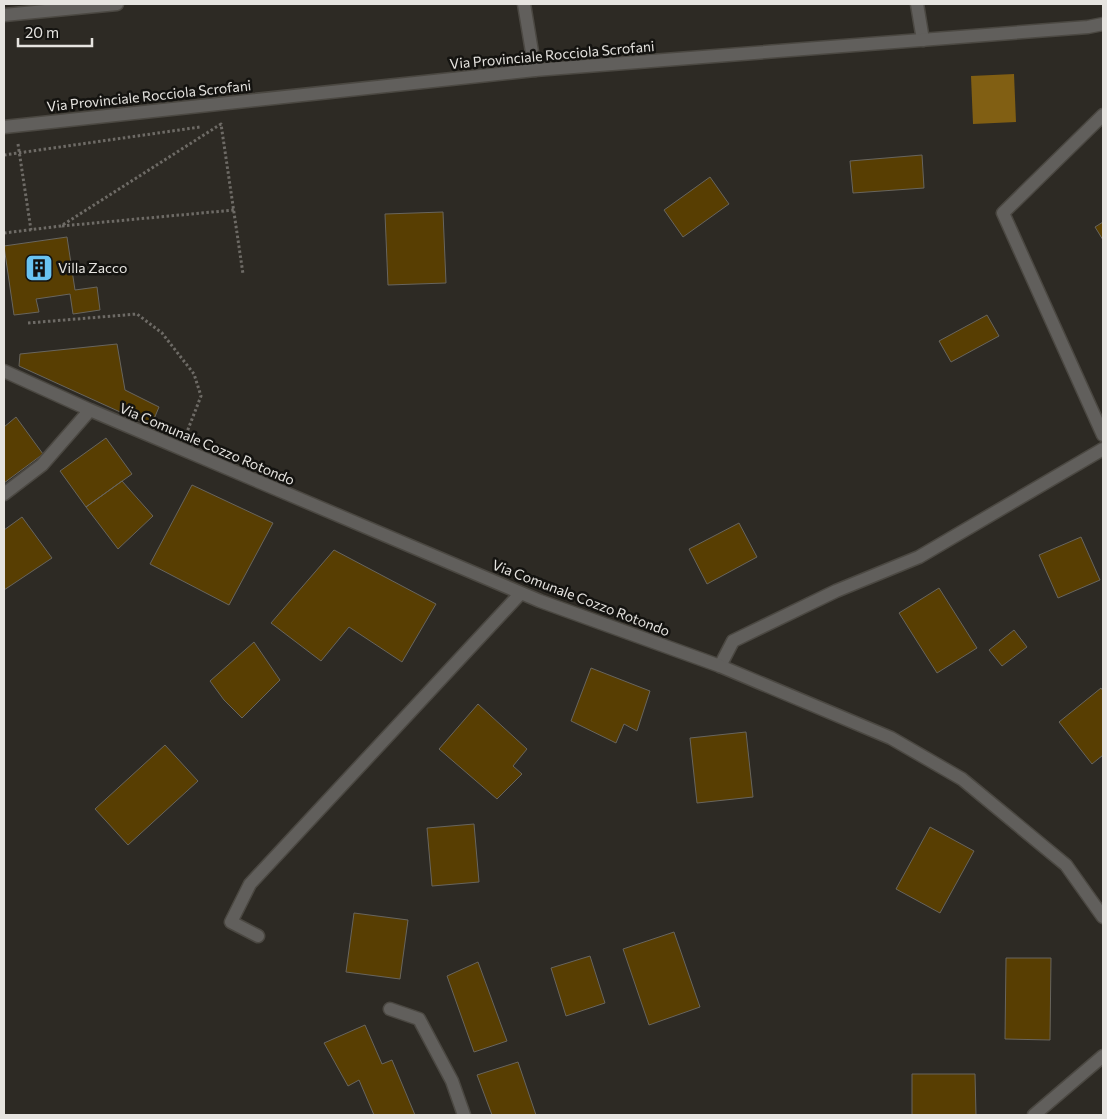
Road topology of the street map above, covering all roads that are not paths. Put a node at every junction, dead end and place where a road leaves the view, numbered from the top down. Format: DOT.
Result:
graph roads {
  1 [pos="117,4"];
  2 [pos="524,4"];
  3 [pos="917,4"];
  4 [pos="46,7"];
  5 [pos="4,15"];
  6 [pos="1103,24"];
  7 [pos="923,40"];
  8 [pos="535,70"];
  9 [pos="1103,115"];
  10 [pos="10,127"];
  11 [pos="4,371"];
  12 [pos="90,410"];
  13 [pos="1103,435"];
  14 [pos="1103,449"];
  15 [pos="4,494"];
  16 [pos="521,593"];
  17 [pos="720,666"];
  18 [pos="1103,917"];
  19 [pos="258,936"];
  20 [pos="390,1010"];
  21 [pos="1103,1056"];
  22 [pos="464,1115"];
  23 [pos="1034,1115"];
  1 -- 4 [label="street"];
  2 -- 8 [label="street"];
  3 -- 7 [label="street"];
  4 -- 5 [label="street"];
  6 -- 7 [label="street, Via Provinciale Rocciola Scrofani"];
  7 -- 8 [label="street, Via Provinciale Rocciola Scrofani"];
  8 -- 10 [label="street, Via Provinciale Rocciola Scrofani"];
  9 -- 13 [label="street"];
  11 -- 12 [label="street, Via Comunale Cozzo Rotondo"];
  12 -- 15 [label="street"];
  12 -- 16 [label="street, Via Comunale Cozzo Rotondo"];
  14 -- 17 [label="street"];
  16 -- 17 [label="street, Via Comunale Cozzo Rotondo"];
  16 -- 19 [label="street"];
  17 -- 18 [label="street, Via Comunale Cozzo Rotondo"];
  20 -- 22 [label="street"];
  21 -- 23 [label="street"];
}
